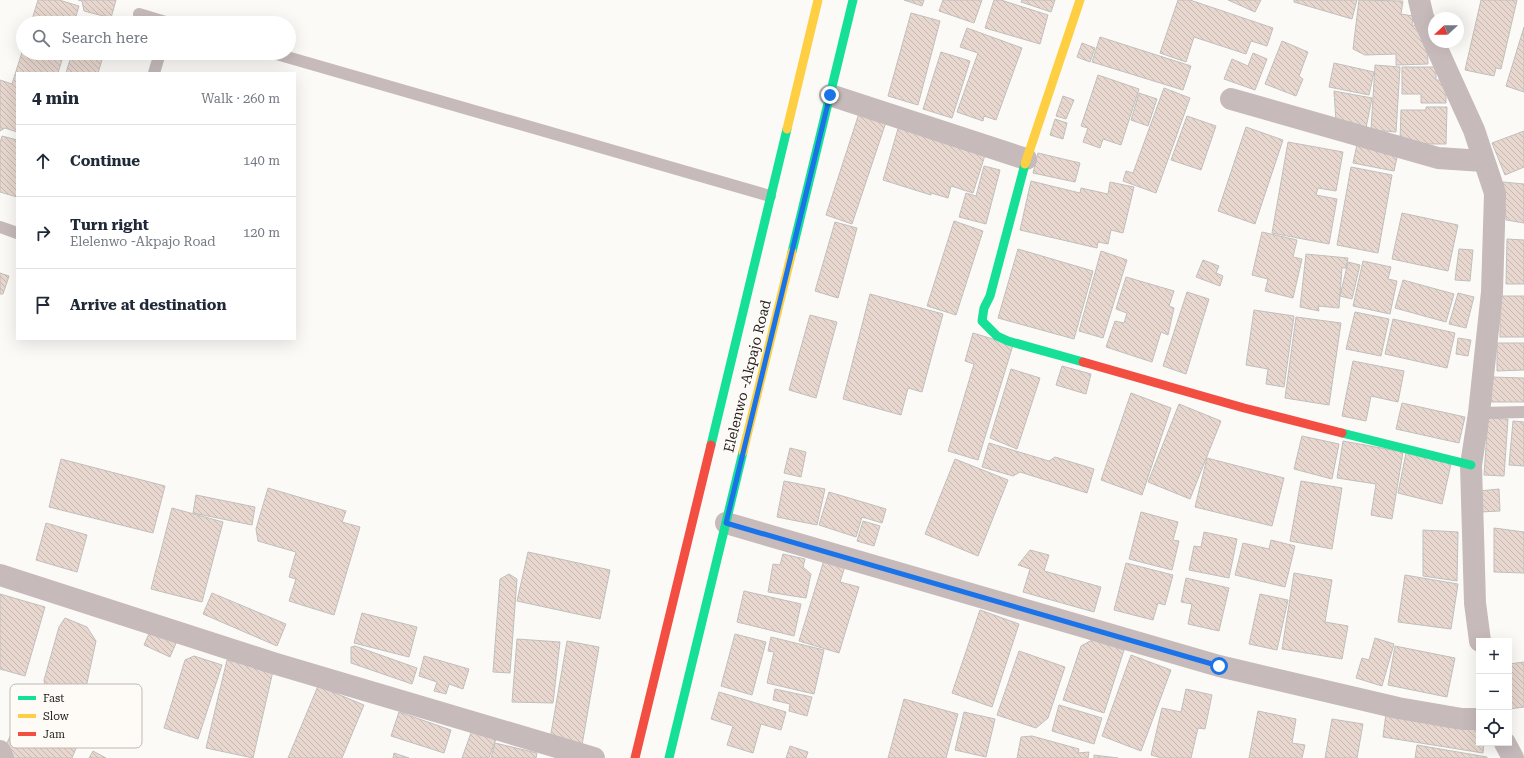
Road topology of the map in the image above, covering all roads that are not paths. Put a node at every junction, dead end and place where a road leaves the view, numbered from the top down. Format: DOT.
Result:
graph roads {
  1 [pos="818,0"];
  2 [pos="853,0"];
  3 [pos="1080,0"];
  4 [pos="1419,0"];
  5 [pos="139,14"];
  6 [pos="146,16"];
  7 [pos="1428,29"];
  8 [pos="1437,48"];
  9 [pos="158,60"];
  10 [pos="296,60"];
  11 [pos="154,72"];
  12 [pos="830,95"];
  13 [pos="1231,99"];
  14 [pos="1026,159"];
  15 [pos="1483,161"];
  16 [pos="770,196"];
  17 [pos="0,227"];
  18 [pos="16,233"];
  19 [pos="1524,412"];
  20 [pos="1479,413"];
  21 [pos="1470,465"];
  22 [pos="726,523"];
  23 [pos="0,575"];
  24 [pos="1480,638"];
  25 [pos="1476,720"];
  26 [pos="1507,746"];
  27 [pos="0,752"];
  28 [pos="3,758"];
  29 [pos="594,758"];
  30 [pos="635,758"];
  31 [pos="669,758"];
  32 [pos="1513,758"];
  1 -- 16 [label="main road, Elelenwo -Akpajo Road"];
  2 -- 12 [label="main road, Elelenwo -Akpajo Road"];
  3 -- 14 [label="main road"];
  4 -- 7 [label="street"];
  5 -- 6 [label="lane"];
  8 -- 15 [label="street"];
  9 -- 11 [label="lane"];
  10 -- 16 [label="lane"];
  12 -- 14 [label="street"];
  12 -- 22 [label="main road, Elelenwo -Akpajo Road"];
  13 -- 15 [label="street"];
  14 -- 21 [label="main road"];
  15 -- 20 [label="street"];
  16 -- 30 [label="main road, Elelenwo -Akpajo Road"];
  17 -- 18 [label="lane"];
  19 -- 20 [label="lane"];
  20 -- 21 [label="street"];
  21 -- 24 [label="street"];
  22 -- 25 [label="street"];
  22 -- 31 [label="main road, Elelenwo -Akpajo Road"];
  23 -- 29 [label="street"];
  26 -- 32 [label="street"];
  27 -- 28 [label="street"];
}
